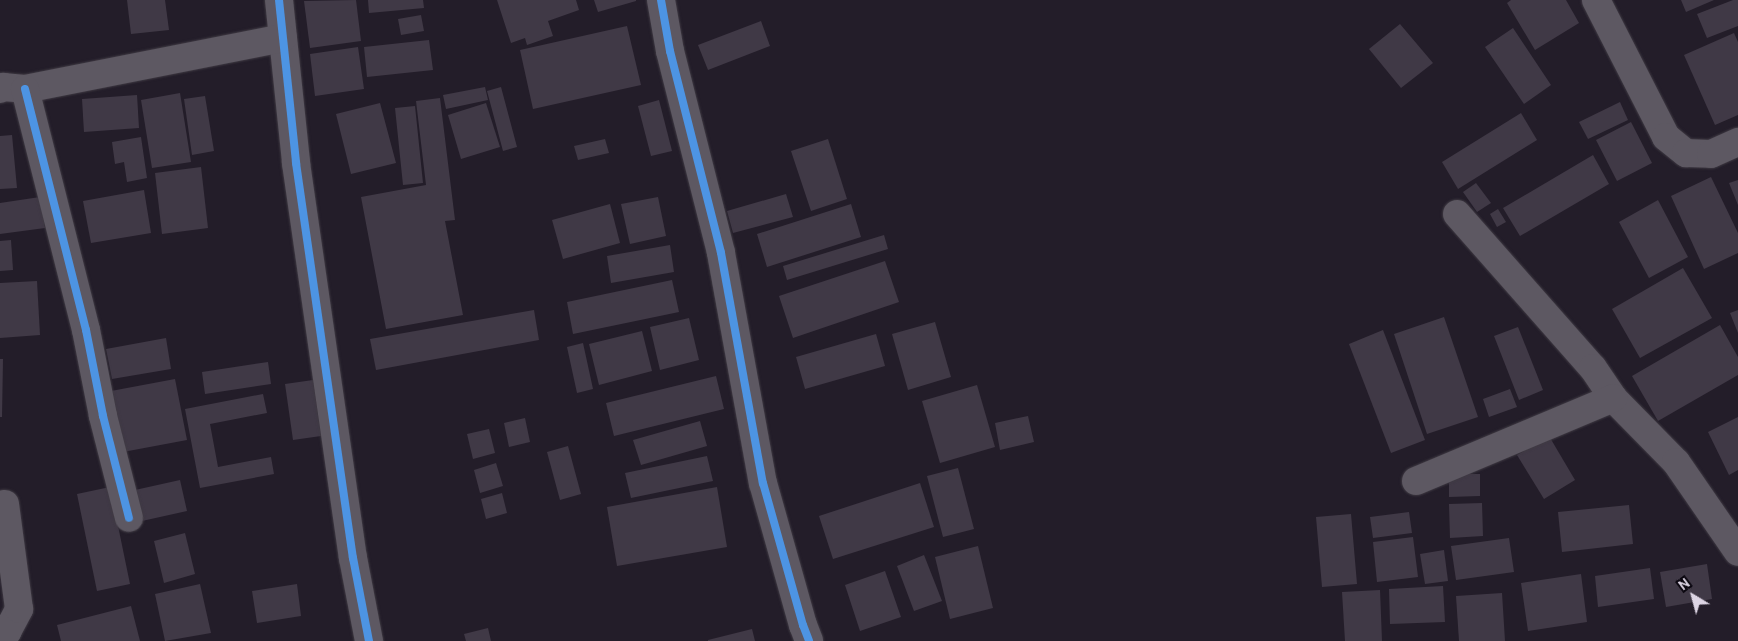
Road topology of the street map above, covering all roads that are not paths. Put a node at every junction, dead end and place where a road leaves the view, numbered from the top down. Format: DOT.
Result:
graph roads {
  1 [pos="279,0"];
  2 [pos="661,0"];
  3 [pos="1596,0"];
  4 [pos="283,38"];
  5 [pos="12,89"];
  6 [pos="1738,142"];
  7 [pos="1457,214"];
  8 [pos="1613,398"];
  9 [pos="1416,481"];
  10 [pos="5,504"];
  11 [pos="129,518"];
  12 [pos="1738,552"];
  13 [pos="0,635"];
  14 [pos="369,641"];
  15 [pos="809,641"];
  1 -- 4 [label="street"];
  2 -- 15 [label="street"];
  3 -- 6 [label="street"];
  4 -- 5 [label="street"];
  4 -- 14 [label="street"];
  5 -- 11 [label="street"];
  7 -- 8 [label="street"];
  8 -- 9 [label="street"];
  8 -- 12 [label="street"];
  10 -- 13 [label="street"];
}
